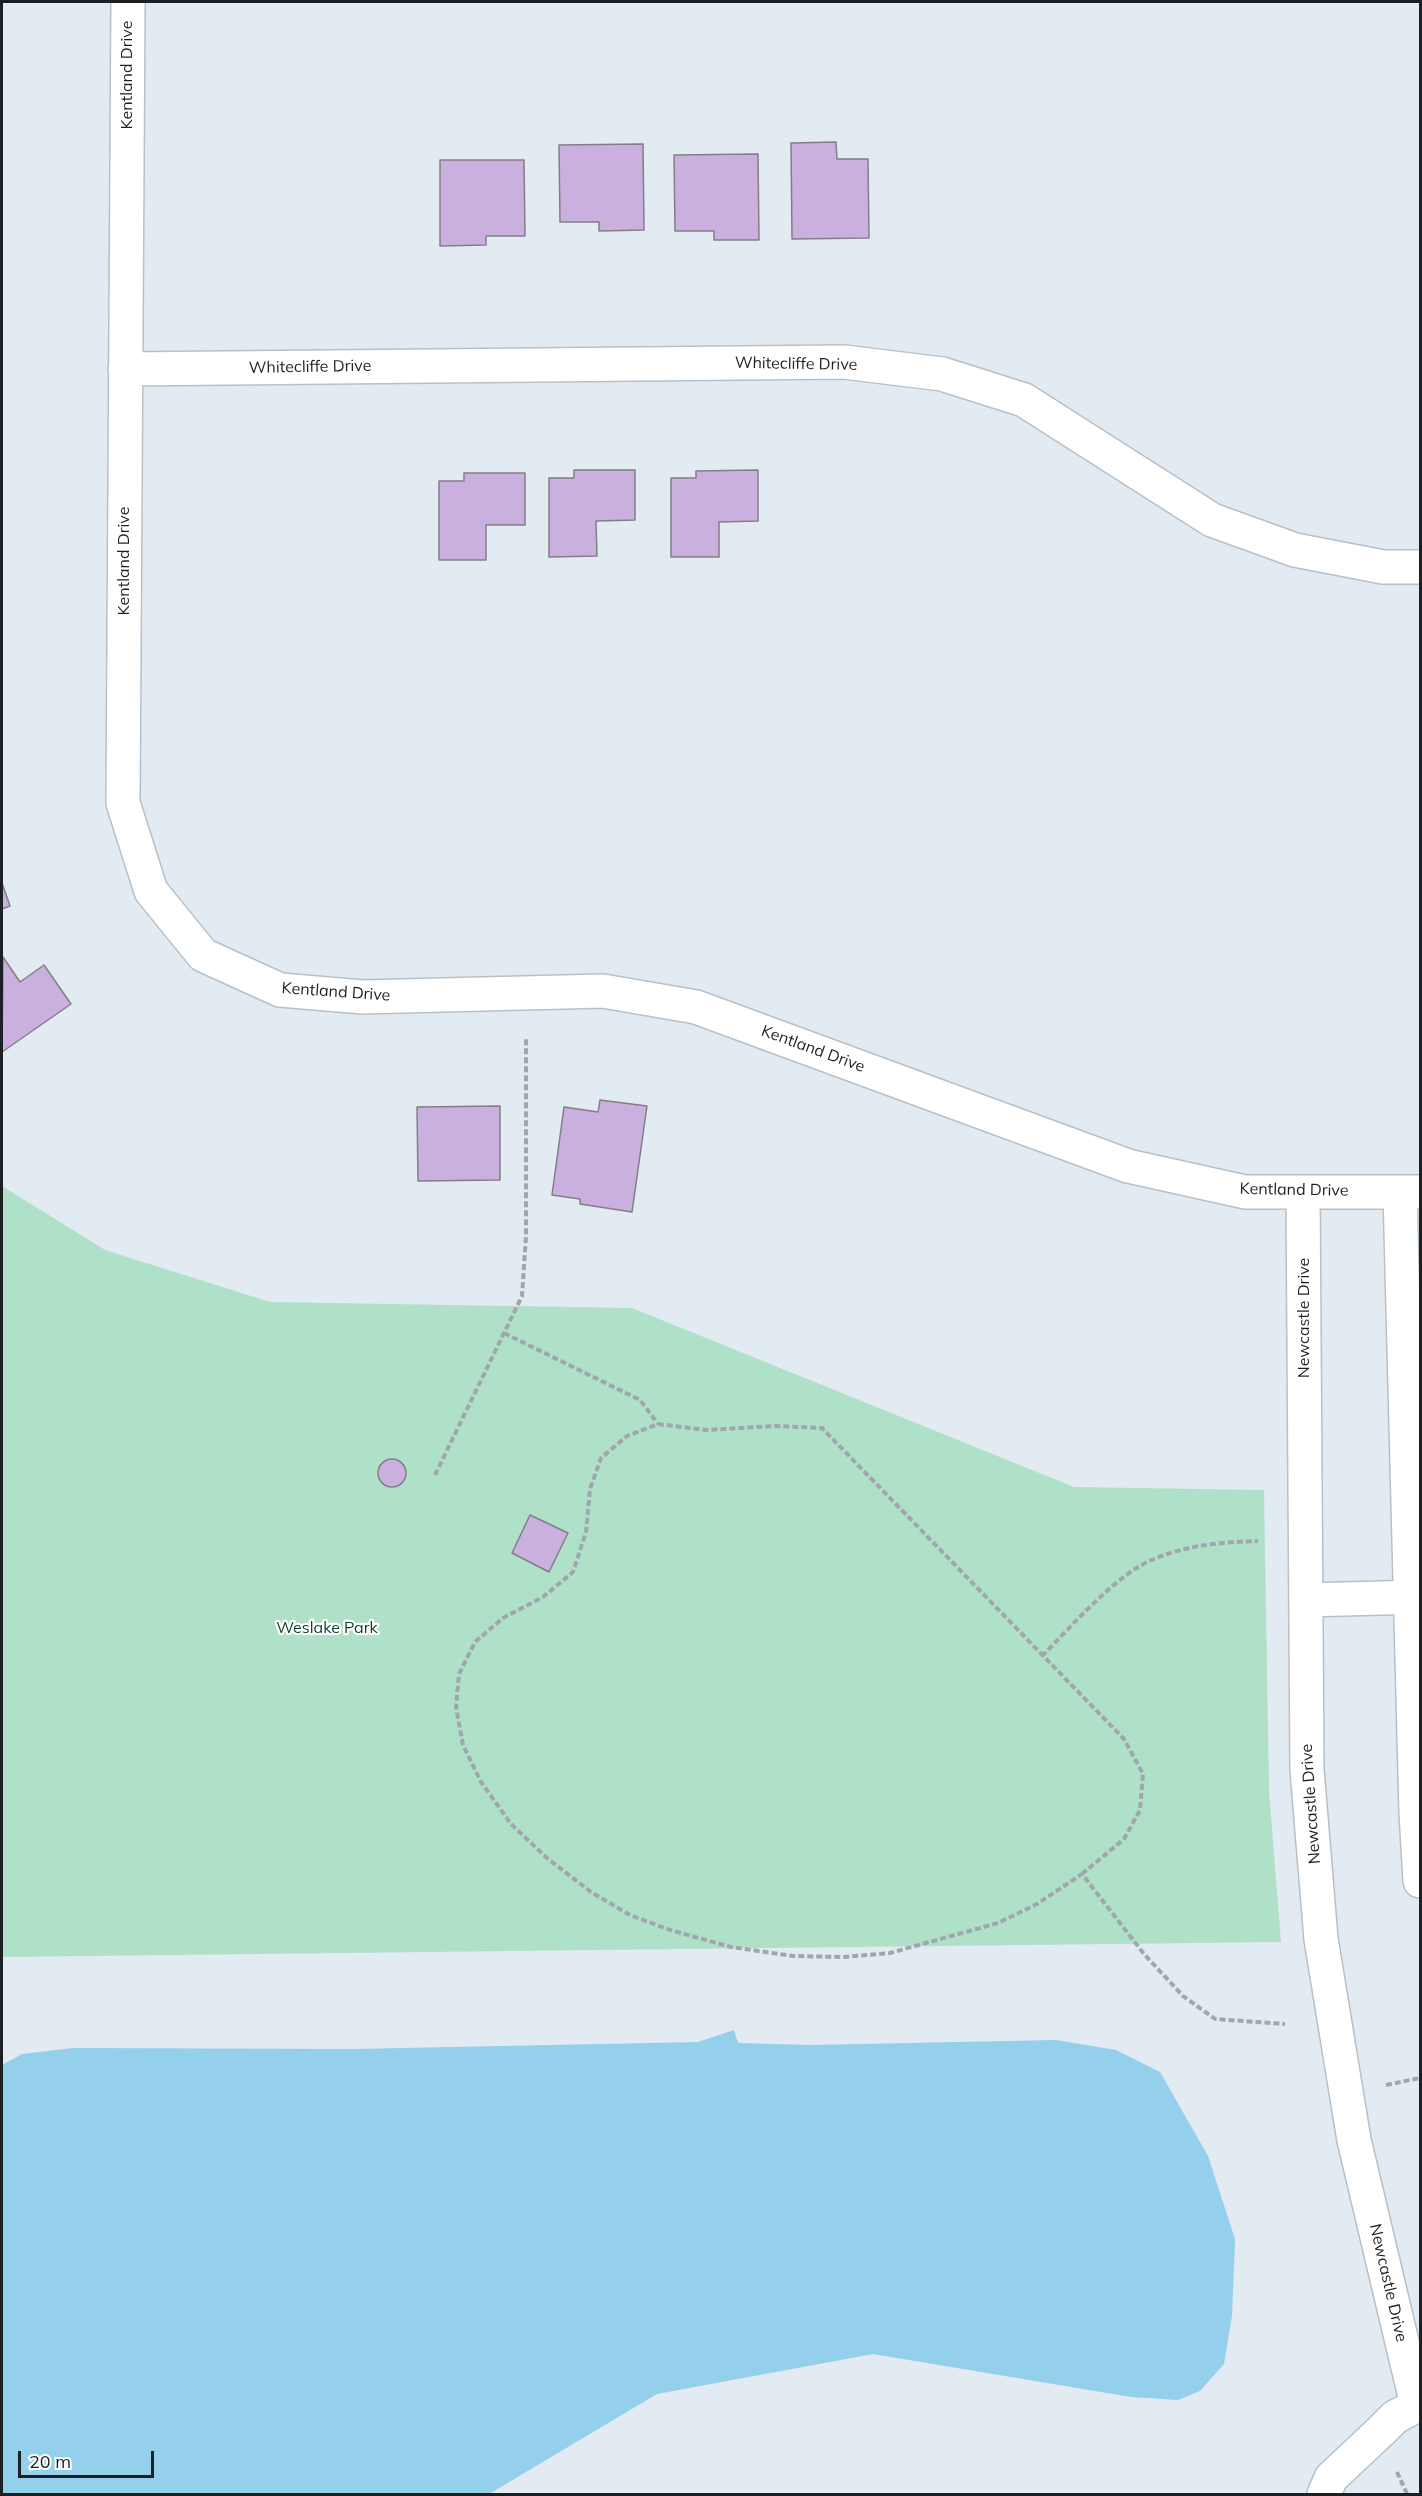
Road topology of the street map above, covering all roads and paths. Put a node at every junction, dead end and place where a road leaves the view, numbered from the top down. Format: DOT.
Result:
graph roads {
  1 [pos="128,2"];
  2 [pos="125,369"];
  3 [pos="1420,567"];
  4 [pos="526,1038"];
  5 [pos="1303,1192"];
  6 [pos="1410,1192"];
  7 [pos="504,1333"];
  8 [pos="658,1424"];
  9 [pos="435,1475"];
  10 [pos="1258,1541"];
  11 [pos="1416,1597"];
  12 [pos="1306,1600"];
  13 [pos="1042,1656"];
  14 [pos="1082,1875"];
  15 [pos="1420,1881"];
  16 [pos="1285,2024"];
  17 [pos="1420,2079"];
  18 [pos="1376,2087"];
  19 [pos="1419,2405"];
  20 [pos="1324,2494"];
  1 -- 2 [label="street, Kentland Drive"];
  2 -- 3 [label="street, Whitecliffe Drive"];
  2 -- 5 [label="street, Kentland Drive"];
  4 -- 7 [label="path"];
  5 -- 6 [label="street, Kentland Drive"];
  5 -- 12 [label="street, Newcastle Drive"];
  6 -- 11 [label="street"];
  7 -- 8 [label="path"];
  7 -- 9 [label="path"];
  8 -- 13 [label="path"];
  8 -- 14 [label="path"];
  10 -- 13 [label="path"];
  11 -- 12 [label="street"];
  11 -- 15 [label="street"];
  12 -- 19 [label="street, Newcastle Drive"];
  13 -- 14 [label="path"];
  14 -- 16 [label="path"];
  17 -- 18 [label="path"];
  19 -- 20 [label="street"];
}
